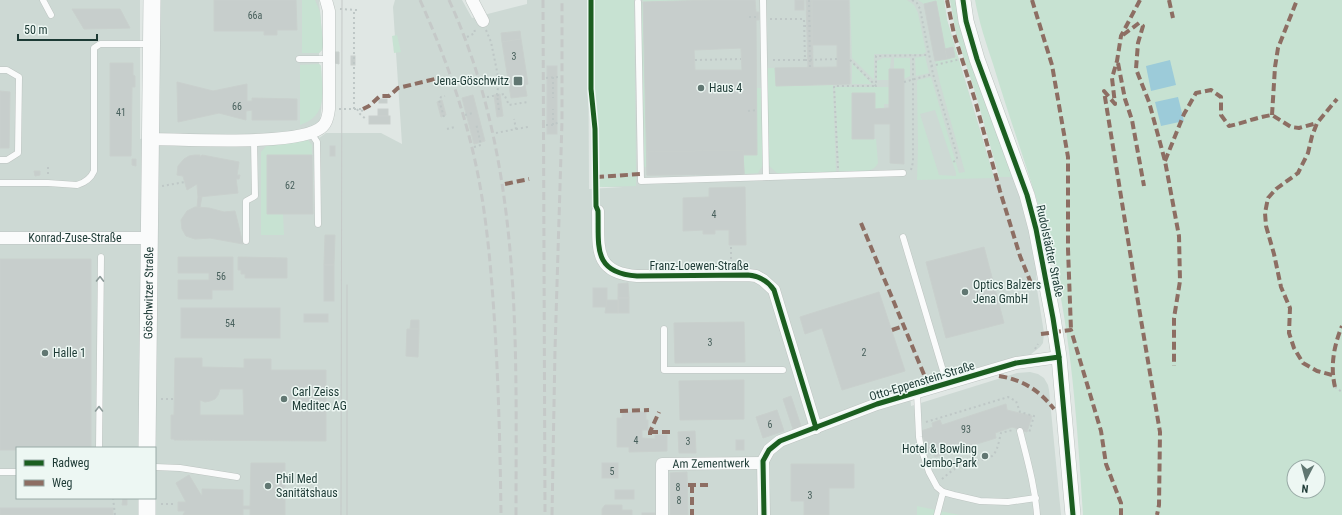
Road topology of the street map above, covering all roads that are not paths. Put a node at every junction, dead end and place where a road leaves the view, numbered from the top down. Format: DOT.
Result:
graph roads {
  1 [pos="43,0"];
  2 [pos="152,0"];
  3 [pos="326,0"];
  4 [pos="472,0"];
  5 [pos="763,0"];
  6 [pos="963,0"];
  7 [pos="638,2"];
  8 [pos="50,15"];
  9 [pos="483,21"];
  10 [pos="152,44"];
  11 [pos="299,59"];
  12 [pos="329,59"];
  13 [pos="0,70"];
  14 [pos="311,133"];
  15 [pos="151,139"];
  16 [pos="254,140"];
  17 [pos="0,160"];
  18 [pos="903,173"];
  19 [pos="766,177"];
  20 [pos="0,182"];
  21 [pos="598,211"];
  22 [pos="318,224"];
  23 [pos="903,237"];
  24 [pos="0,238"];
  25 [pos="150,238"];
  26 [pos="246,241"];
  27 [pos="100,257"];
  28 [pos="664,329"];
  29 [pos="1059,357"];
  30 [pos="783,370"];
  31 [pos="947,384"];
  32 [pos="917,393"];
  33 [pos="816,428"];
  34 [pos="1020,431"];
  35 [pos="99,447"];
  36 [pos="147,447"];
  37 [pos="763,463"];
  38 [pos="156,467"];
  39 [pos="0,472"];
  40 [pos="16,472"];
  41 [pos="237,477"];
  42 [pos="943,492"];
  43 [pos="1036,498"];
  44 [pos="662,515"];
  45 [pos="764,515"];
  46 [pos="937,515"];
  47 [pos="1037,515"];
  48 [pos="1073,515"];
  1 -- 8 [label="lane"];
  2 -- 10 [label="main road, Göschwitzer Straße"];
  3 -- 12 [label="street"];
  4 -- 9 [label="street"];
  5 -- 19 [label="lane"];
  6 -- 29 [label="street, Rudolstädter Straße"];
  7 -- 19 [label="lane"];
  10 -- 15 [label="main road, Göschwitzer Straße"];
  10 -- 20 [label="lane"];
  11 -- 12 [label="lane"];
  12 -- 14 [label="street"];
  13 -- 17 [label="lane"];
  14 -- 16 [label="street"];
  14 -- 22 [label="lane"];
  15 -- 16 [label="street"];
  15 -- 25 [label="main road, Göschwitzer Straße"];
  16 -- 26 [label="lane"];
  18 -- 19 [label="lane"];
  21 -- 33 [label="street, Franz-Loewen-Straße"];
  23 -- 31 [label="lane"];
  24 -- 25 [label="street, Konrad-Zuse-Straße"];
  25 -- 36 [label="main road, Göschwitzer Straße"];
  35 -- 27 [label="lane, one-way"];
  28 -- 30 [label="lane"];
  29 -- 31 [label="street, Otto-Eppenstein-Straße"];
  29 -- 48 [label="street, Rudolstädter Straße"];
  31 -- 32 [label="street, Otto-Eppenstein-Straße"];
  32 -- 33 [label="street, Otto-Eppenstein-Straße"];
  32 -- 42 [label="lane"];
  33 -- 37 [label="street, Otto-Eppenstein-Straße"];
  34 -- 43 [label="lane"];
  37 -- 44 [label="street, Am Zementwerk"];
  37 -- 45 [label="street"];
  38 -- 41 [label="lane"];
  39 -- 40 [label="lane"];
  42 -- 43 [label="lane"];
  42 -- 46 [label="lane"];
  43 -- 47 [label="lane"];
}
